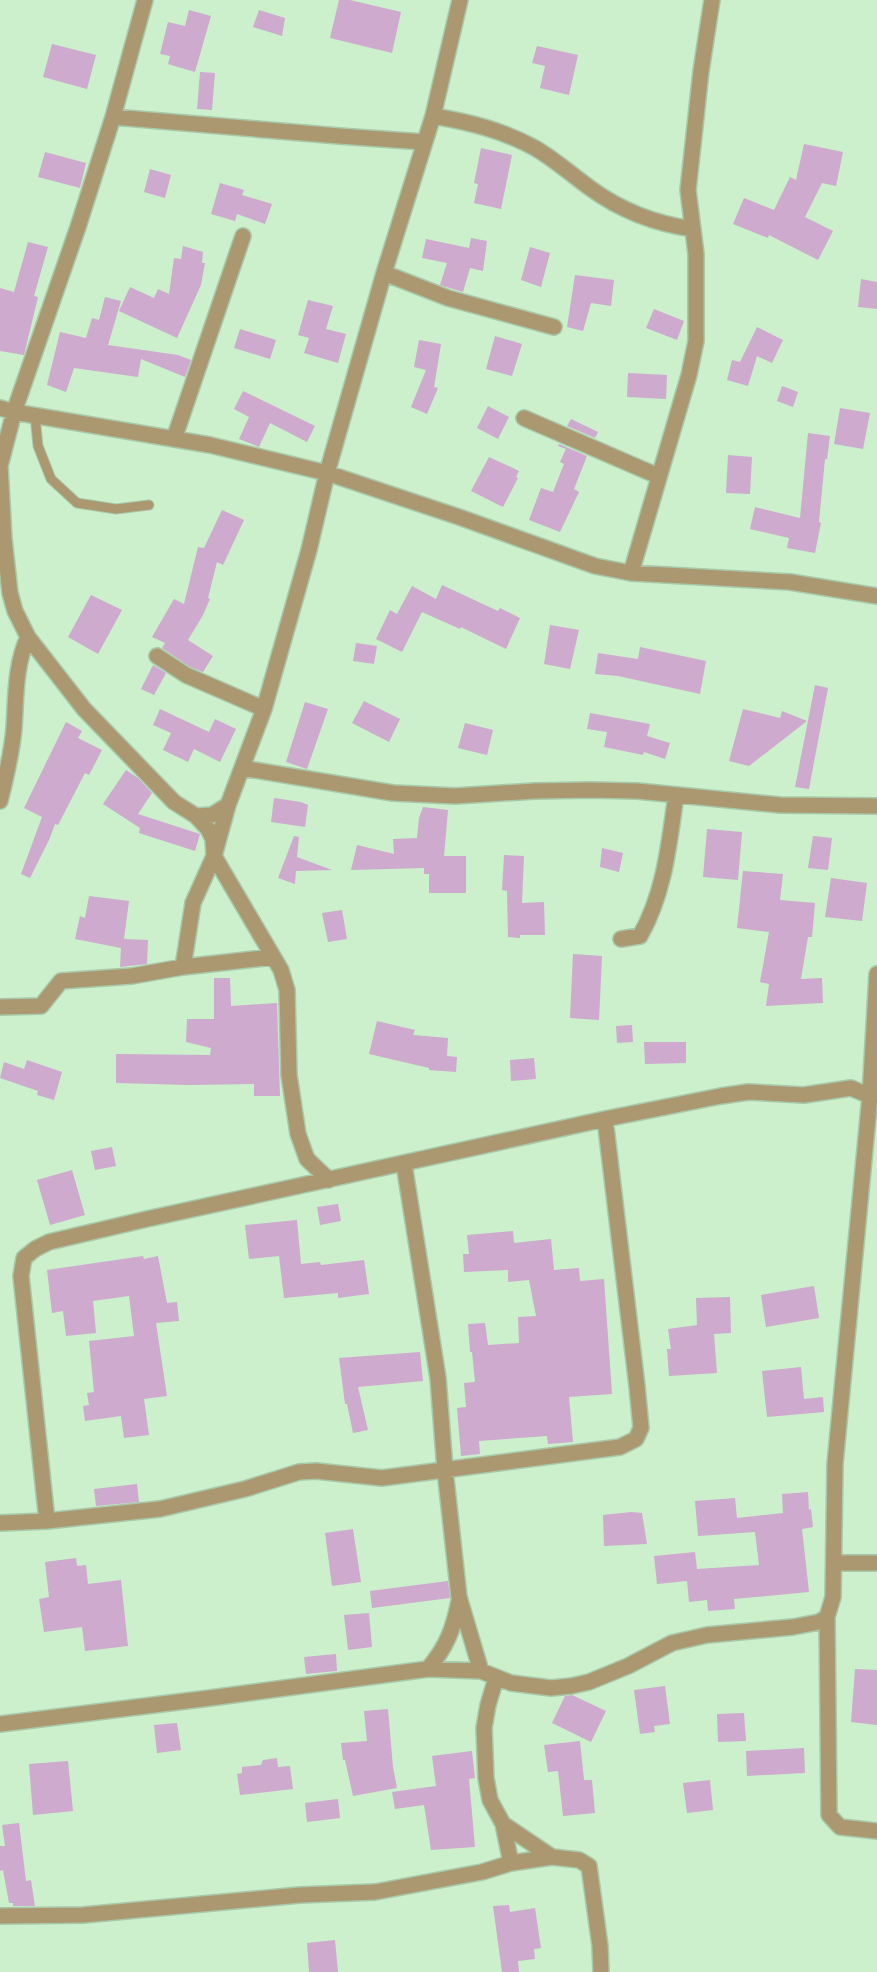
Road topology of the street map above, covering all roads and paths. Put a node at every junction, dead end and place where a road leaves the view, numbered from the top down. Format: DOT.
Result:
graph roads {
  1 [pos="145,0"];
  2 [pos="460,0"];
  3 [pos="712,0"];
  4 [pos="433,116"];
  5 [pos="113,117"];
  6 [pos="424,142"];
  7 [pos="693,229"];
  8 [pos="243,236"];
  9 [pos="384,273"];
  10 [pos="554,327"];
  11 [pos="7,410"];
  12 [pos="35,416"];
  13 [pos="524,418"];
  14 [pos="174,439"];
  15 [pos="327,473"];
  16 [pos="658,476"];
  17 [pos="149,505"];
  18 [pos="631,573"];
  19 [pos="877,596"];
  20 [pos="28,636"];
  21 [pos="156,656"];
  22 [pos="264,709"];
  23 [pos="242,768"];
  24 [pos="676,795"];
  25 [pos="0,801"];
  26 [pos="228,805"];
  27 [pos="877,806"];
  28 [pos="196,816"];
  29 [pos="214,856"];
  30 [pos="621,938"];
  31 [pos="273,957"];
  32 [pos="183,967"];
  33 [pos="877,974"];
  34 [pos="0,1007"];
  35 [pos="872,1067"];
  36 [pos="851,1088"];
  37 [pos="870,1096"];
  38 [pos="605,1119"];
  39 [pos="307,1159"];
  40 [pos="404,1164"];
  41 [pos="329,1180"];
  42 [pos="300,1186"];
  43 [pos="445,1470"];
  44 [pos="0,1522"];
  45 [pos="47,1522"];
  46 [pos="834,1563"];
  47 [pos="877,1563"];
  48 [pos="459,1597"];
  49 [pos="827,1617"];
  50 [pos="428,1669"];
  51 [pos="481,1671"];
  52 [pos="496,1678"];
  53 [pos="0,1724"];
  54 [pos="503,1824"];
  55 [pos="877,1831"];
  56 [pos="552,1857"];
  57 [pos="511,1863"];
  58 [pos="0,1916"];
  59 [pos="601,1972"];
  1 -- 5 [label="street"];
  2 -- 4 [label="street"];
  3 -- 7 [label="street"];
  4 -- 6 [label="street"];
  4 -- 7 [label="street"];
  5 -- 6 [label="street"];
  5 -- 11 [label="street"];
  6 -- 9 [label="street"];
  7 -- 16 [label="street"];
  8 -- 14 [label="street"];
  9 -- 10 [label="street"];
  9 -- 15 [label="street"];
  11 -- 12 [label="street"];
  11 -- 20 [label="street"];
  12 -- 14 [label="street"];
  12 -- 17 [label="lane"];
  13 -- 16 [label="street"];
  14 -- 15 [label="street"];
  15 -- 18 [label="street"];
  15 -- 22 [label="street"];
  16 -- 18 [label="street"];
  18 -- 19 [label="street"];
  20 -- 25 [label="street"];
  20 -- 28 [label="street"];
  21 -- 22 [label="street"];
  22 -- 23 [label="street"];
  23 -- 24 [label="street"];
  23 -- 26 [label="street"];
  24 -- 27 [label="street"];
  24 -- 30 [label="street"];
  26 -- 28 [label="street"];
  26 -- 29 [label="street"];
  28 -- 29 [label="street"];
  29 -- 31 [label="street"];
  29 -- 32 [label="street"];
  31 -- 32 [label="street"];
  31 -- 39 [label="street"];
  32 -- 34 [label="street"];
  33 -- 35 [label="street"];
  35 -- 36 [label="street"];
  35 -- 37 [label="street"];
  36 -- 37 [label="street"];
  36 -- 38 [label="street"];
  37 -- 46 [label="street"];
  38 -- 40 [label="street"];
  38 -- 43 [label="street"];
  39 -- 41 [label="street"];
  39 -- 42 [label="street"];
  40 -- 41 [label="street"];
  40 -- 43 [label="street"];
  41 -- 42 [label="street"];
  42 -- 45 [label="street"];
  43 -- 45 [label="street"];
  43 -- 48 [label="street"];
  44 -- 45 [label="street"];
  46 -- 47 [label="street"];
  46 -- 49 [label="street"];
  48 -- 50 [label="street"];
  48 -- 51 [label="street"];
  49 -- 52 [label="street"];
  49 -- 55 [label="street"];
  50 -- 51 [label="street"];
  50 -- 53 [label="street"];
  51 -- 52 [label="street"];
  52 -- 54 [label="street"];
  54 -- 56 [label="street"];
  54 -- 57 [label="street"];
  56 -- 57 [label="street"];
  56 -- 59 [label="street"];
  57 -- 58 [label="street"];
}
